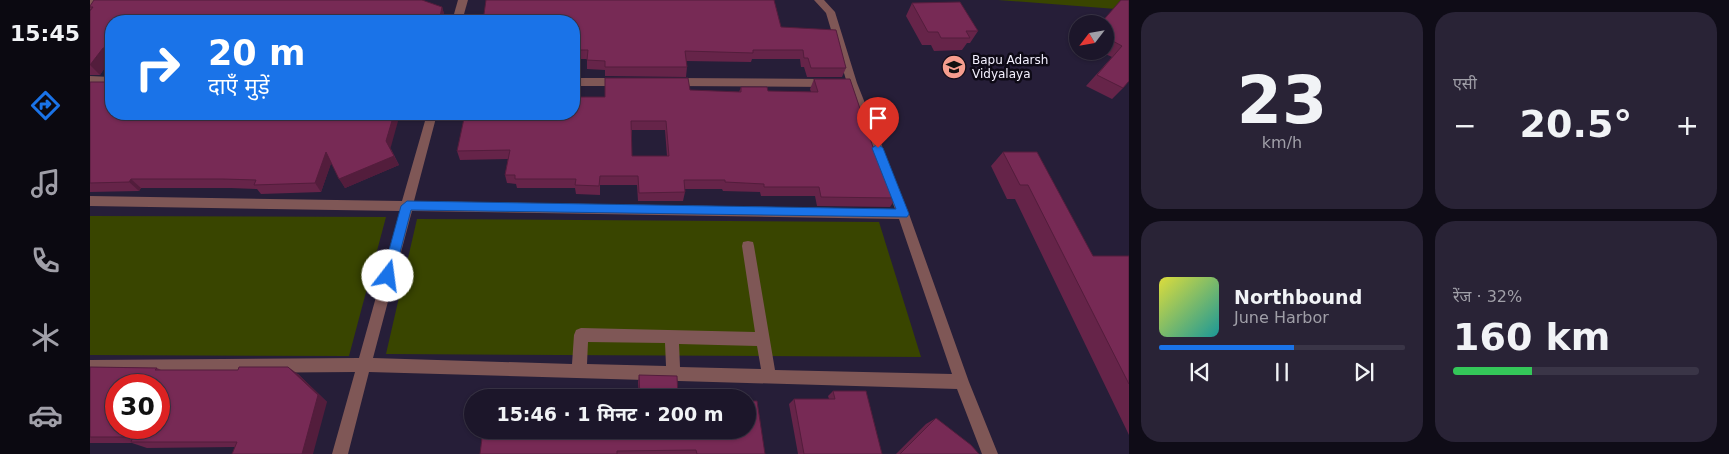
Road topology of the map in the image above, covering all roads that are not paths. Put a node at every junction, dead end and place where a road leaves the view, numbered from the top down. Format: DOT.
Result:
graph roads {
  1 [pos="97,0"];
  2 [pos="463,0"];
  3 [pos="819,0"];
  4 [pos="90,4"];
  5 [pos="459,15"];
  6 [pos="90,80"];
  7 [pos="105,80"];
  8 [pos="580,82"];
  9 [pos="634,82"];
  10 [pos="663,82"];
  11 [pos="852,83"];
  12 [pos="430,120"];
  13 [pos="90,201"];
  14 [pos="407,206"];
  15 [pos="903,214"];
  16 [pos="748,246"];
  17 [pos="672,337"];
  18 [pos="763,339"];
  19 [pos="364,364"];
  20 [pos="90,367"];
  21 [pos="580,371"];
  22 [pos="673,374"];
  23 [pos="769,376"];
  24 [pos="962,382"];
  25 [pos="340,454"];
  26 [pos="990,454"];
  1 -- 4 [label="street"];
  2 -- 5 [label="street"];
  3 -- 11 [label="street"];
  6 -- 7 [label="street"];
  8 -- 9 [label="street"];
  10 -- 11 [label="street"];
  11 -- 15 [label="street"];
  12 -- 14 [label="street"];
  13 -- 14 [label="street"];
  14 -- 15 [label="street"];
  14 -- 19 [label="street"];
  15 -- 24 [label="street"];
  16 -- 18 [label="street"];
  17 -- 18 [label="street"];
  17 -- 21 [label="street"];
  17 -- 22 [label="street"];
  18 -- 23 [label="street"];
  19 -- 20 [label="street"];
  19 -- 21 [label="street"];
  19 -- 25 [label="street"];
  21 -- 22 [label="street"];
  22 -- 23 [label="street"];
  23 -- 24 [label="street"];
  24 -- 26 [label="street"];
}
